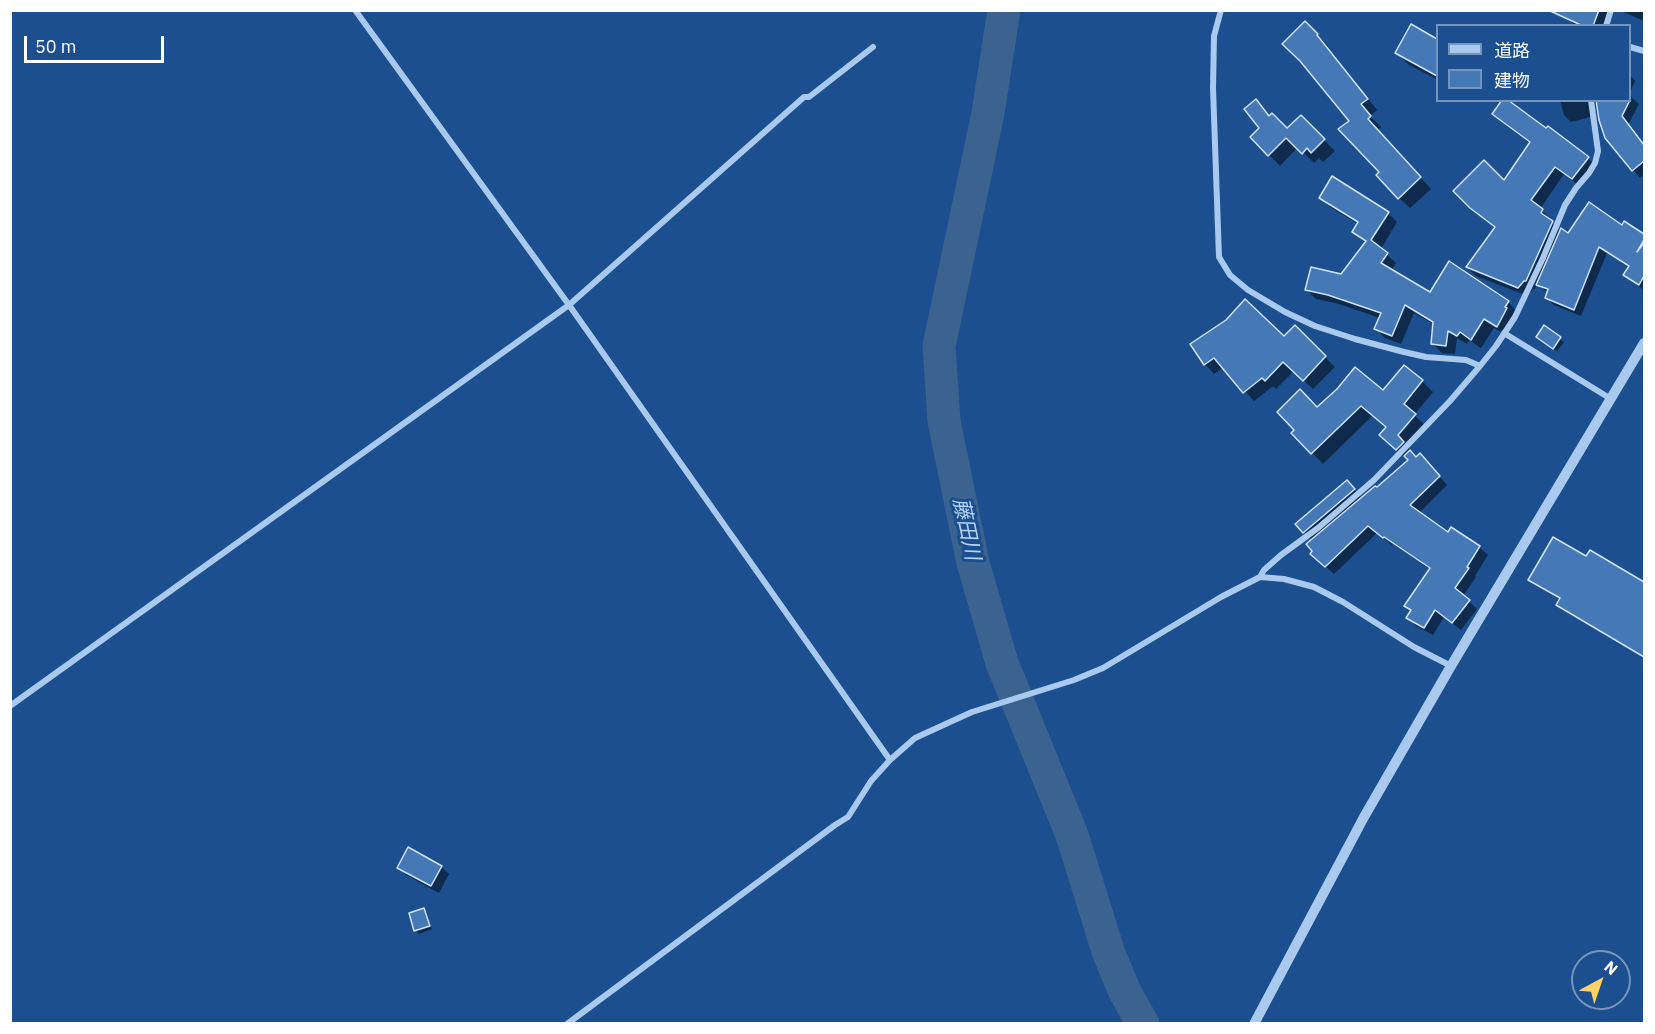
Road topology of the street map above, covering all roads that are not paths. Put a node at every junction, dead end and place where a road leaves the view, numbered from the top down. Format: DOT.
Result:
graph roads {
  1 [pos="355,10"];
  2 [pos="1221,10"];
  3 [pos="873,47"];
  4 [pos="1591,102"];
  5 [pos="569,305"];
  6 [pos="1504,333"];
  7 [pos="1644,343"];
  8 [pos="1480,366"];
  9 [pos="1612,400"];
  10 [pos="1260,577"];
  11 [pos="1451,666"];
  12 [pos="10,706"];
  13 [pos="890,760"];
  14 [pos="1256,1019"];
  15 [pos="567,1023"];
  1 -- 5 [label="street"];
  2 -- 8 [label="street"];
  3 -- 5 [label="street"];
  4 -- 6 [label="street"];
  5 -- 12 [label="street"];
  5 -- 13 [label="street"];
  6 -- 8 [label="street"];
  6 -- 9 [label="street"];
  7 -- 9 [label="street"];
  8 -- 10 [label="street"];
  9 -- 11 [label="street"];
  10 -- 11 [label="street"];
  10 -- 13 [label="street"];
  11 -- 14 [label="street"];
  13 -- 15 [label="street"];
}
